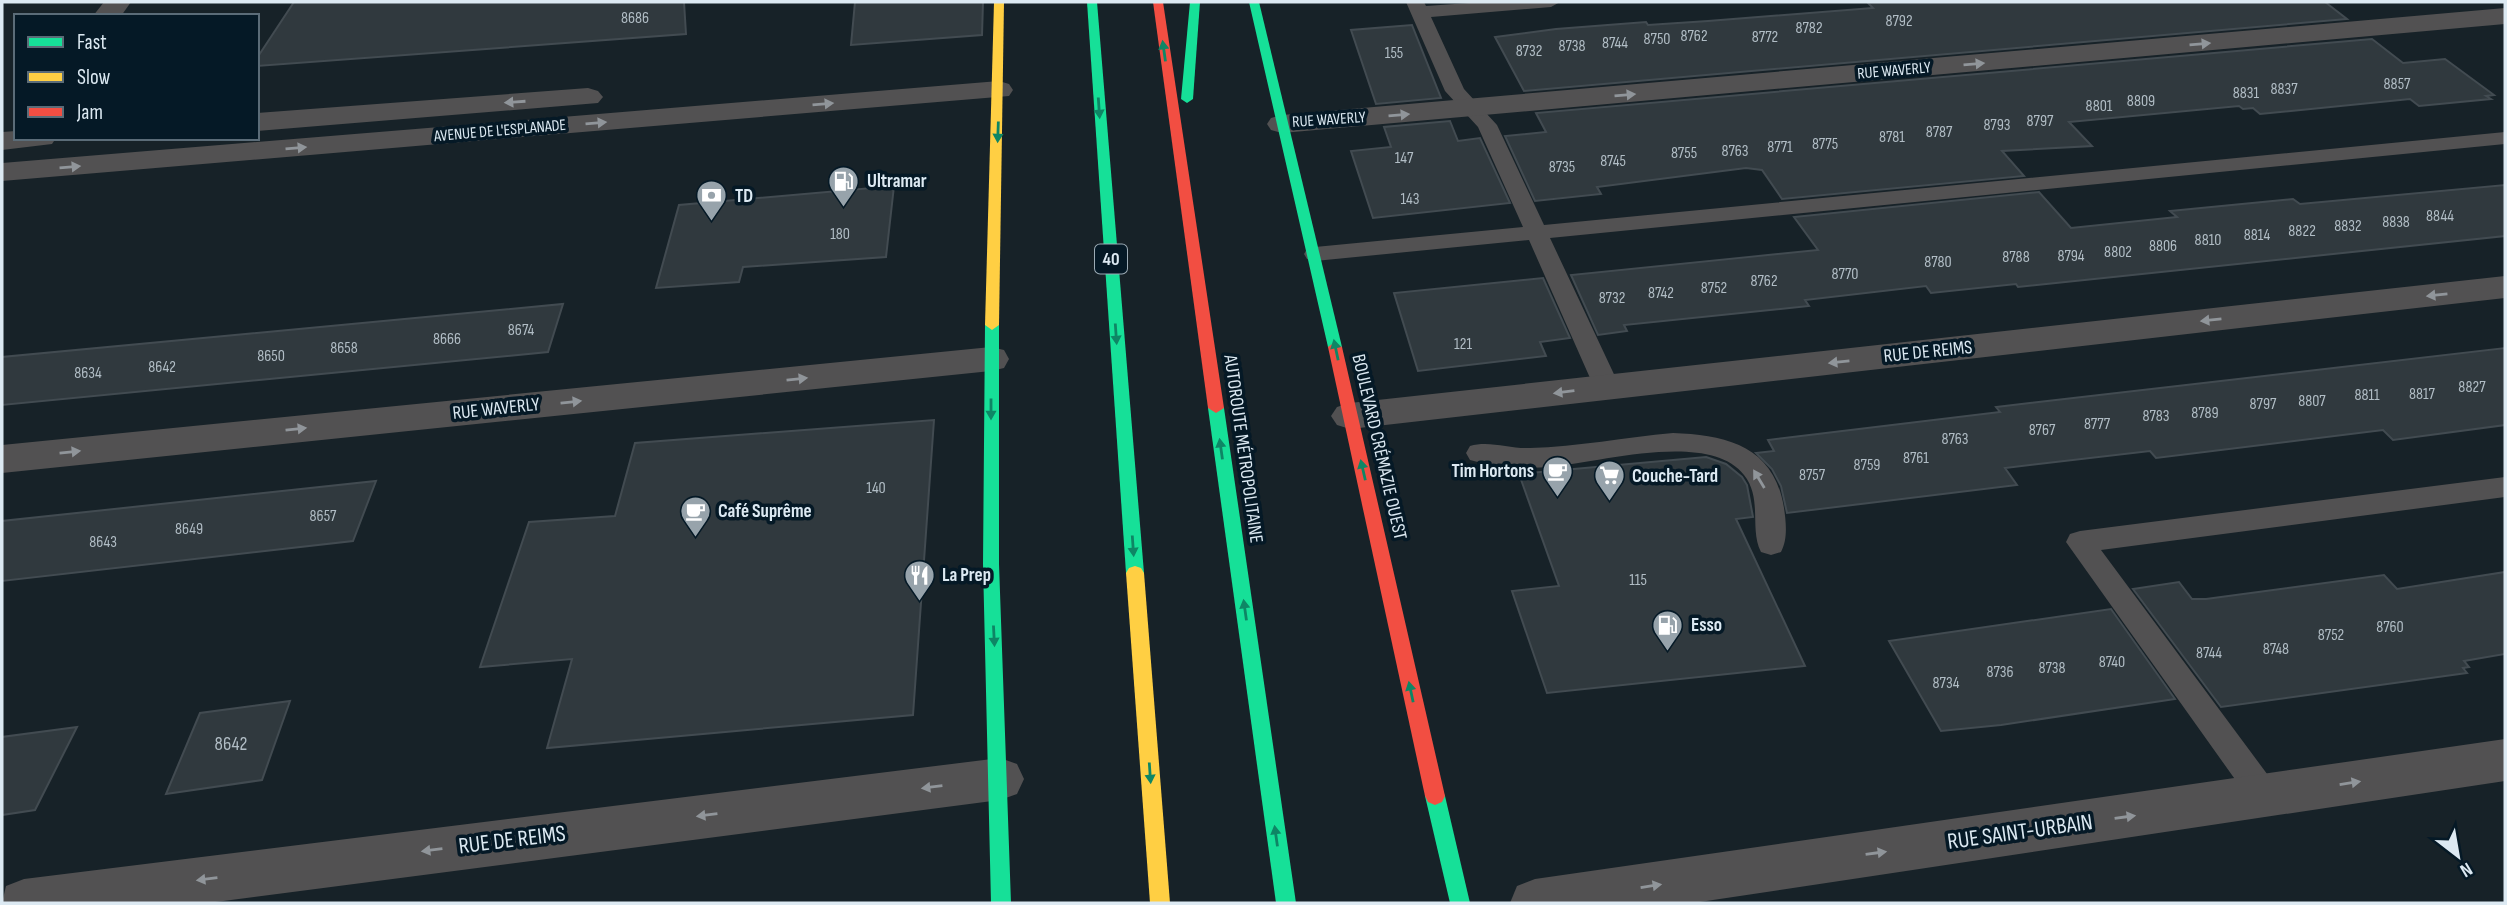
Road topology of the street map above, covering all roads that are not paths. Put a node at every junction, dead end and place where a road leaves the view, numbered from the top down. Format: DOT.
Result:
graph roads {
  1 [pos="999,2"];
  2 [pos="1085,2"];
  3 [pos="1091,2"];
  4 [pos="1158,2"];
  5 [pos="1195,2"];
  6 [pos="1254,2"];
  7 [pos="1551,2"];
  8 [pos="1418,7"];
  9 [pos="2505,16"];
  10 [pos="1094,40"];
  11 [pos="999,77"];
  12 [pos="1471,109"];
  13 [pos="259,122"];
  14 [pos="14,124"];
  15 [pos="1282,124"];
  16 [pos="2505,138"];
  17 [pos="2,140"];
  18 [pos="1181,167"];
  19 [pos="2,172"];
  20 [pos="1536,233"];
  21 [pos="1315,254"];
  22 [pos="2505,288"];
  23 [pos="991,359"];
  24 [pos="1607,387"];
  25 [pos="1350,416"];
  26 [pos="1479,453"];
  27 [pos="2,459"];
  28 [pos="2505,487"];
  29 [pos="1771,544"];
  30 [pos="2505,760"];
  31 [pos="1000,779"];
  32 [pos="2265,796"];
  33 [pos="24,903"];
  34 [pos="1001,903"];
  35 [pos="1160,903"];
  36 [pos="1286,903"];
  37 [pos="1460,903"];
  38 [pos="1535,903"];
  1 -- 11 [label="main road"];
  2 -- 10 [label="main road"];
  3 -- 10 [label="main road, 40"];
  18 -- 4 [label="main road, AUTOROUTE MÉTROPOLITAINE, one-way"];
  5 -- 18 [label="main road"];
  6 -- 15 [label="main road, BOULEVARD CRÉMAZIE OUEST"];
  7 -- 8 [label="lane"];
  8 -- 12 [label="lane"];
  12 -- 9 [label="street, RUE WAVERLY, one-way"];
  10 -- 35 [label="main road, 40, one-way"];
  11 -- 13 [label="street, AVENUE DE L'ESPLANADE, one-way"];
  19 -- 11 [label="street, AVENUE DE L'ESPLANADE, one-way"];
  11 -- 23 [label="main road, one-way"];
  15 -- 12 [label="street, RUE WAVERLY, one-way"];
  12 -- 20 [label="lane"];
  14 -- 17 [label="street"];
  15 -- 21 [label="main road, BOULEVARD CRÉMAZIE OUEST"];
  16 -- 20 [label="lane"];
  36 -- 18 [label="main road, AUTOROUTE MÉTROPOLITAINE, one-way"];
  20 -- 21 [label="lane"];
  20 -- 24 [label="lane"];
  25 -- 21 [label="main road, BOULEVARD CRÉMAZIE OUEST, one-way"];
  22 -- 24 [label="street, RUE DE REIMS, one-way"];
  27 -- 23 [label="street, RUE WAVERLY, one-way"];
  23 -- 31 [label="main road, one-way"];
  24 -- 25 [label="street, RUE DE REIMS, one-way"];
  37 -- 25 [label="main road, BOULEVARD CRÉMAZIE OUEST, one-way"];
  29 -- 26 [label="lane, one-way"];
  28 -- 32 [label="lane"];
  32 -- 30 [label="street, RUE SAINT-URBAIN, one-way"];
  31 -- 33 [label="street, RUE DE REIMS, one-way"];
  31 -- 34 [label="main road"];
  38 -- 32 [label="street, RUE SAINT-URBAIN, one-way"];
}
